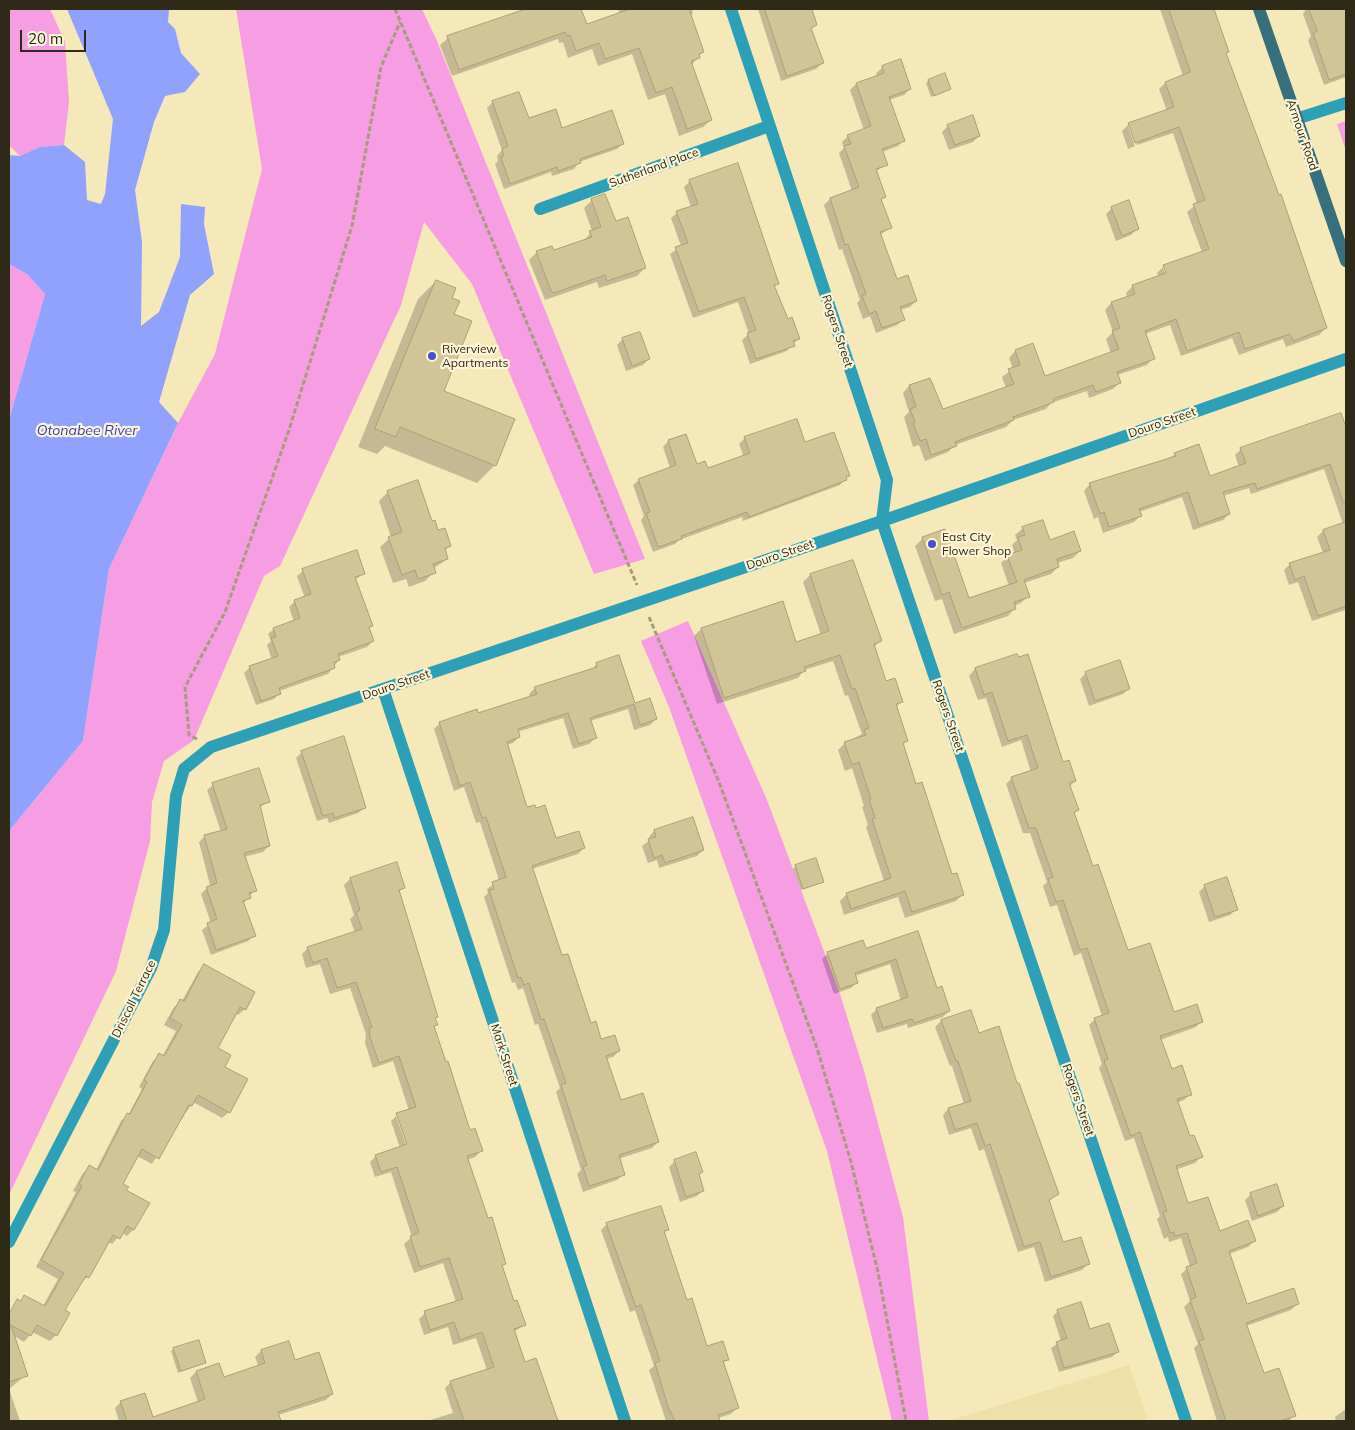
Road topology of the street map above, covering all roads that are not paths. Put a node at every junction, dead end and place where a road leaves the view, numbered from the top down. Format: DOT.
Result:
graph roads {
  1 [pos="731,9"];
  2 [pos="1259,9"];
  3 [pos="1346,103"];
  4 [pos="1296,119"];
  5 [pos="769,126"];
  6 [pos="540,209"];
  7 [pos="1346,261"];
  8 [pos="1346,358"];
  9 [pos="882,521"];
  10 [pos="383,690"];
  11 [pos="211,747"];
  12 [pos="9,1242"];
  13 [pos="625,1421"];
  14 [pos="1186,1421"];
  1 -- 5 [label="street, Rogers Street"];
  2 -- 4 [label="main road, Armour Road"];
  3 -- 4 [label="street"];
  4 -- 7 [label="main road, Armour Road"];
  5 -- 6 [label="street, Sutherland Place"];
  5 -- 9 [label="street, Rogers Street"];
  8 -- 9 [label="street, Douro Street"];
  9 -- 10 [label="street, Douro Street"];
  9 -- 14 [label="street, Rogers Street"];
  10 -- 11 [label="street, Douro Street"];
  10 -- 13 [label="street, Mark Street"];
  11 -- 12 [label="street, Driscoll Terrace"];
}
